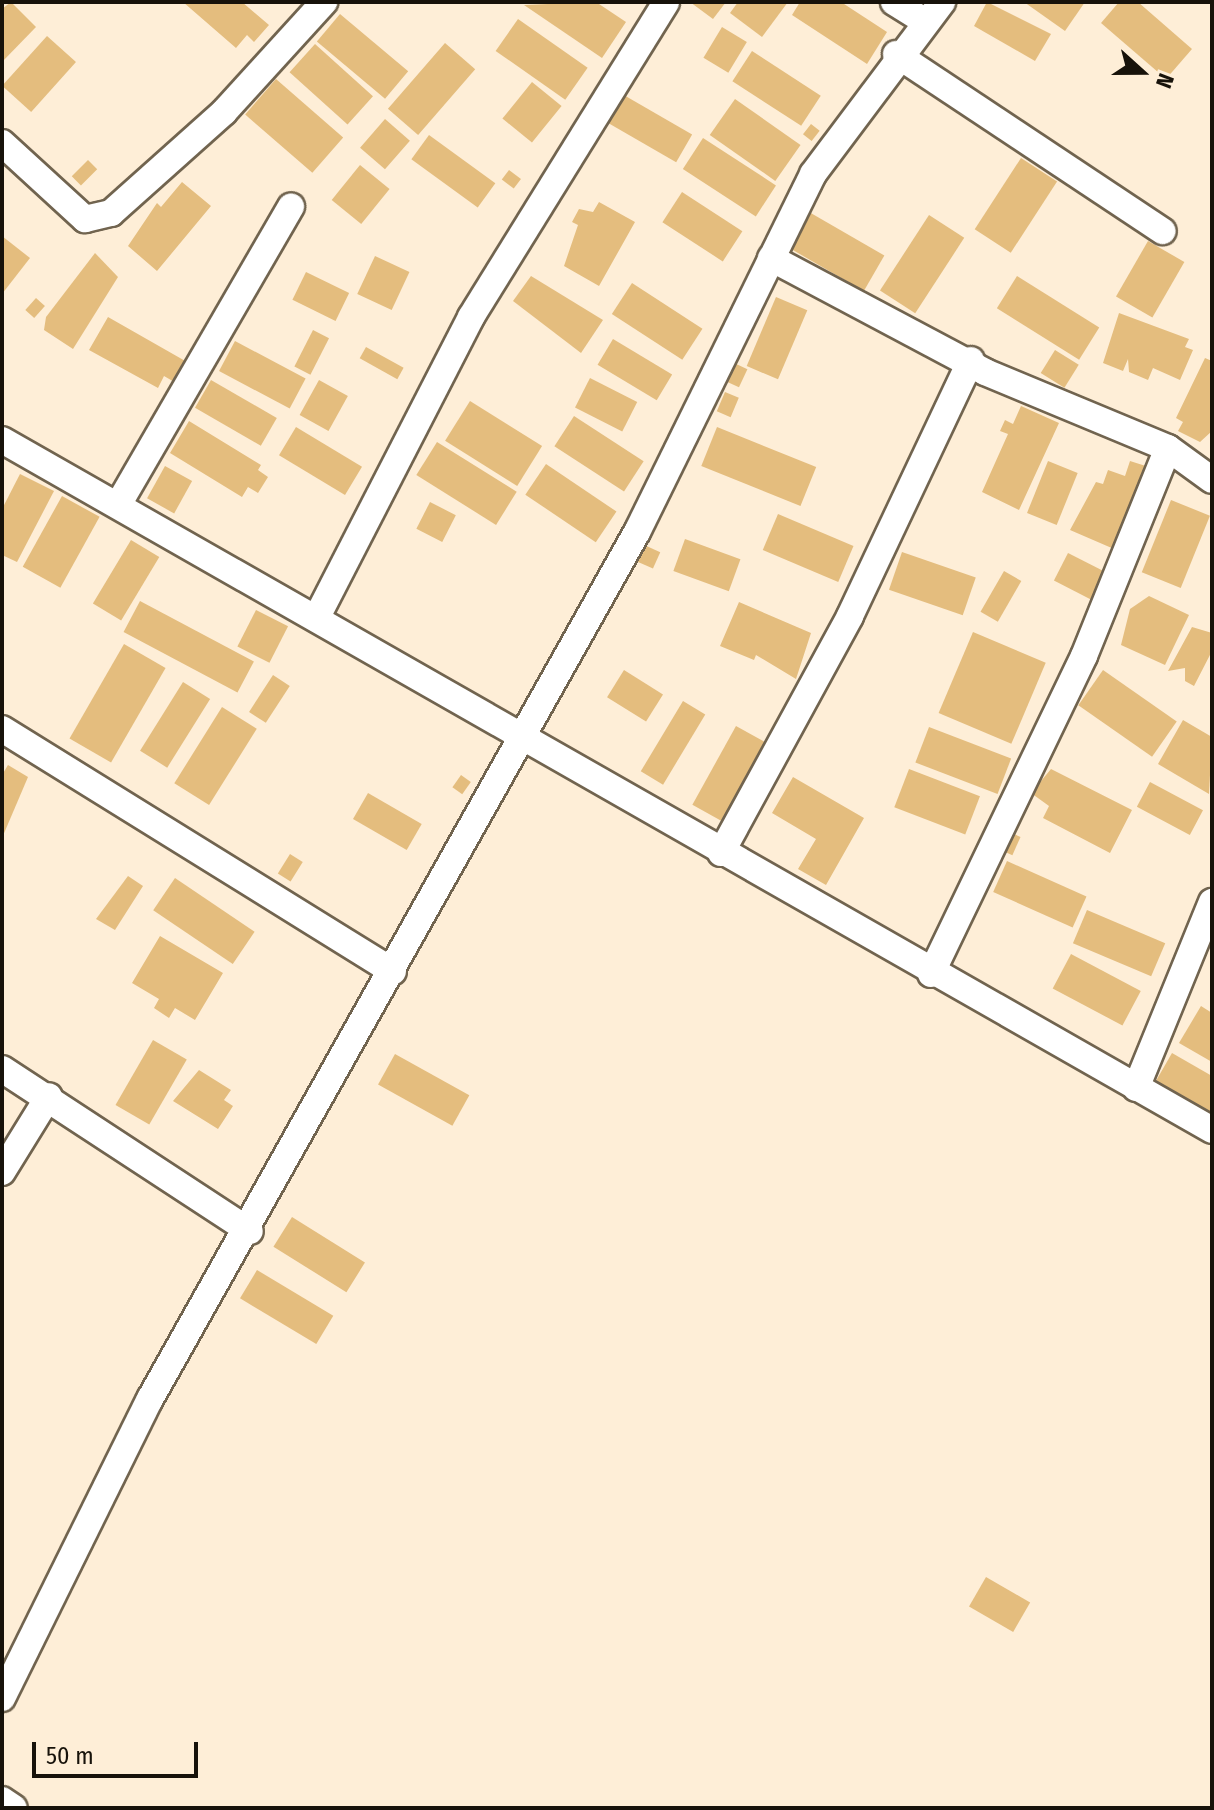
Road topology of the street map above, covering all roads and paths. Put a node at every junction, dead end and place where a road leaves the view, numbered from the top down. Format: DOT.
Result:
graph roads {
  1 [pos="324,2"];
  2 [pos="666,2"];
  3 [pos="894,2"];
  4 [pos="942,2"];
  5 [pos="924,21"];
  6 [pos="896,54"];
  7 [pos="2,143"];
  8 [pos="291,207"];
  9 [pos="1162,231"];
  10 [pos="771,258"];
  11 [pos="971,360"];
  12 [pos="2,440"];
  13 [pos="1168,448"];
  14 [pos="1212,480"];
  15 [pos="118,505"];
  16 [pos="318,615"];
  17 [pos="2,729"];
  18 [pos="517,734"];
  19 [pos="721,853"];
  20 [pos="1212,902"];
  21 [pos="393,971"];
  22 [pos="931,974"];
  23 [pos="2,1069"];
  24 [pos="1136,1088"];
  25 [pos="49,1096"];
  26 [pos="1212,1130"];
  27 [pos="2,1172"];
  28 [pos="250,1231"];
  29 [pos="2,1698"];
  30 [pos="2,1800"];
  31 [pos="14,1808"];
  1 -- 7 [label="street"];
  2 -- 16 [label="street"];
  3 -- 5 [label="street"];
  4 -- 5 [label="street"];
  5 -- 6 [label="street"];
  6 -- 9 [label="street"];
  6 -- 10 [label="street"];
  8 -- 15 [label="street"];
  10 -- 11 [label="street"];
  10 -- 18 [label="street"];
  11 -- 13 [label="street"];
  11 -- 19 [label="street"];
  12 -- 15 [label="street"];
  13 -- 14 [label="street"];
  13 -- 22 [label="street"];
  15 -- 16 [label="street"];
  16 -- 18 [label="street"];
  17 -- 21 [label="street"];
  18 -- 19 [label="street"];
  18 -- 21 [label="street"];
  19 -- 22 [label="street"];
  20 -- 24 [label="street"];
  21 -- 28 [label="street"];
  22 -- 24 [label="street"];
  23 -- 25 [label="street"];
  24 -- 26 [label="street"];
  25 -- 27 [label="street"];
  25 -- 28 [label="street"];
  28 -- 29 [label="street"];
  30 -- 31 [label="street"];
}
